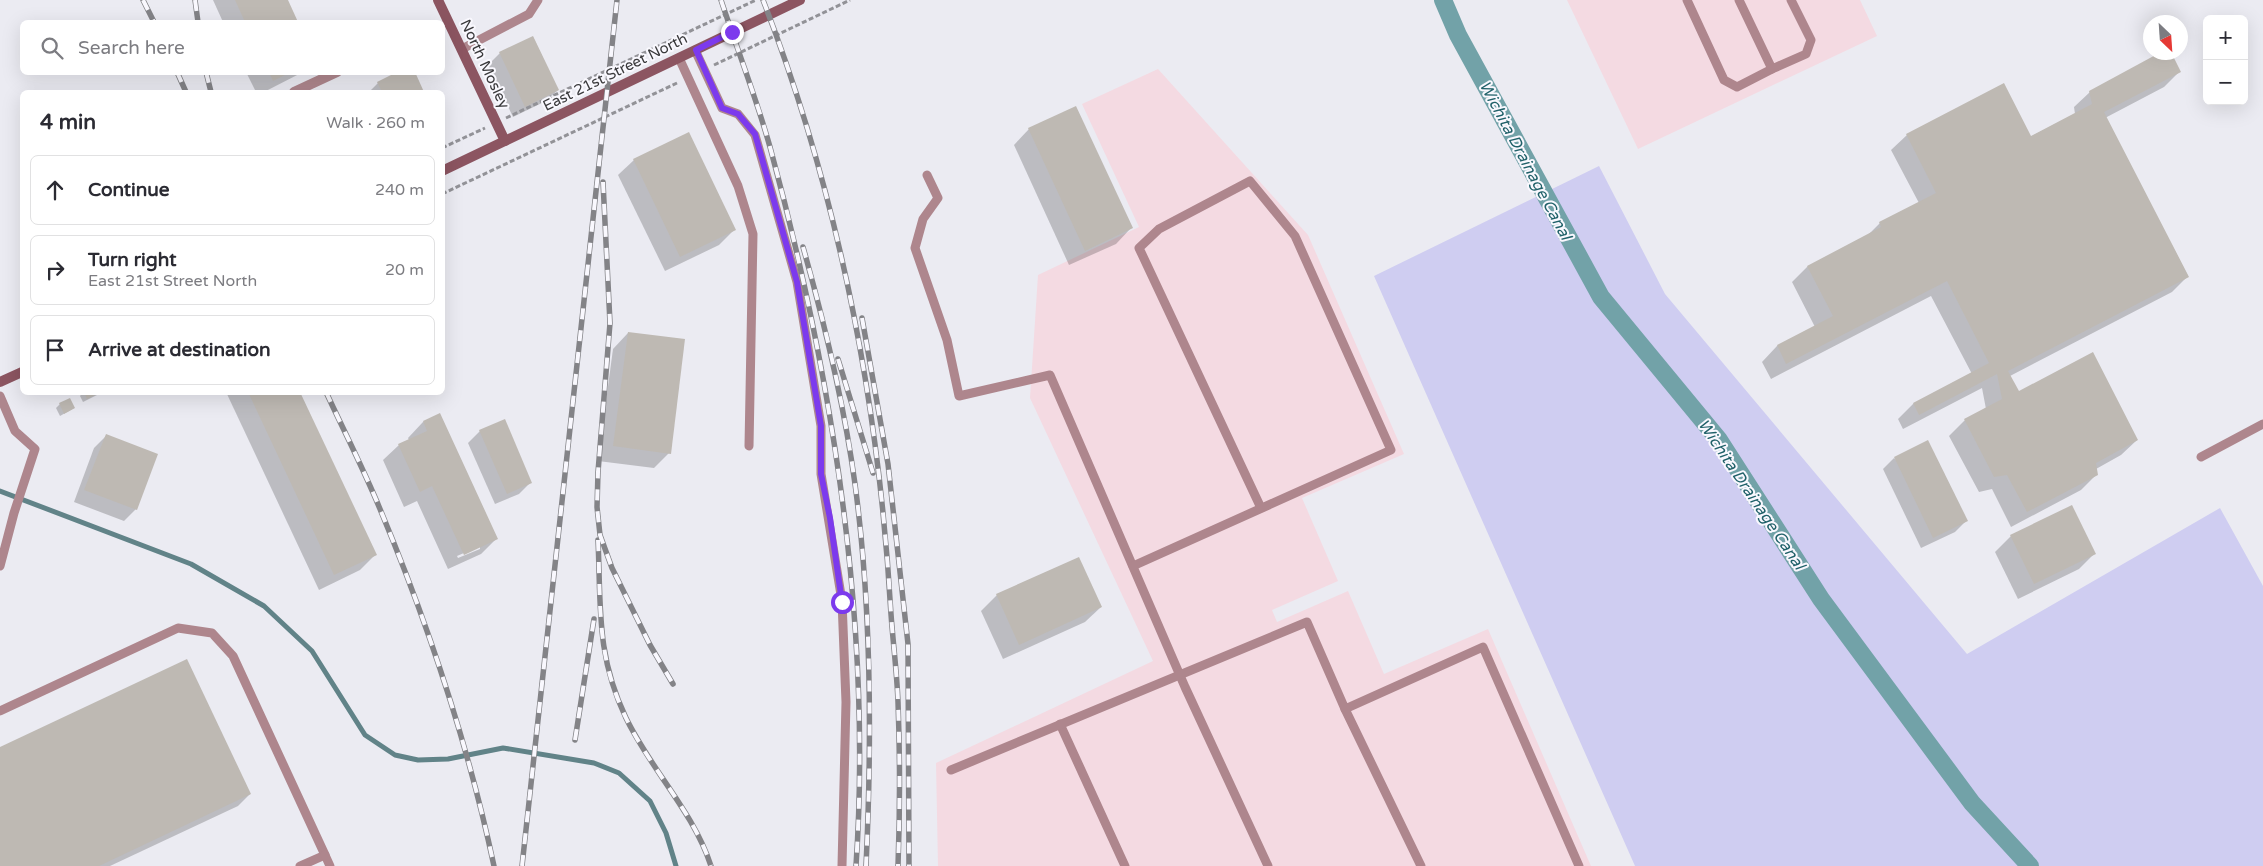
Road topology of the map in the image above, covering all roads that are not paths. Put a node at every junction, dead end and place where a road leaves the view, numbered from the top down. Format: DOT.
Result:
graph roads {
  1 [pos="438,0"];
  2 [pos="538,0"];
  3 [pos="800,0"];
  4 [pos="1686,0"];
  5 [pos="1739,0"];
  6 [pos="1791,0"];
  7 [pos="444,20"];
  8 [pos="445,22"];
  9 [pos="462,49"];
  10 [pos="696,50"];
  11 [pos="679,58"];
  12 [pos="1772,69"];
  13 [pos="331,75"];
  14 [pos="298,90"];
  15 [pos="505,141"];
  16 [pos="445,170"];
  17 [pos="927,176"];
  18 [pos="20,373"];
  19 [pos="0,382"];
  20 [pos="0,396"];
  21 [pos="2263,424"];
  22 [pos="749,446"];
  23 [pos="2201,456"];
  24 [pos="1261,508"];
  25 [pos="0,566"];
  26 [pos="1133,566"];
  27 [pos="1179,674"];
  28 [pos="1345,709"];
  29 [pos="0,711"];
  30 [pos="1060,724"];
  31 [pos="951,770"];
  32 [pos="325,855"];
  33 [pos="300,866"];
  34 [pos="330,866"];
  35 [pos="842,866"];
  36 [pos="1125,866"];
  37 [pos="1268,866"];
  38 [pos="1421,866"];
  39 [pos="1579,866"];
  1 -- 7 [label="main road, North Mosley"];
  2 -- 9 [label="lane"];
  3 -- 10 [label="main road, East 21st Street North"];
  4 -- 12 [label="lane"];
  5 -- 12 [label="lane"];
  6 -- 12 [label="lane"];
  8 -- 9 [label="main road, North Mosley"];
  9 -- 15 [label="main road, North Mosley"];
  10 -- 11 [label="main road, East 21st Street North"];
  10 -- 35 [label="lane"];
  11 -- 15 [label="main road, East 21st Street North"];
  11 -- 22 [label="lane"];
  13 -- 14 [label="street"];
  15 -- 16 [label="main road, East 21st Street North"];
  17 -- 26 [label="lane"];
  18 -- 19 [label="main road"];
  20 -- 25 [label="lane"];
  21 -- 23 [label="lane"];
  24 -- 24 [label="lane"];
  24 -- 26 [label="lane"];
  26 -- 27 [label="lane"];
  27 -- 28 [label="lane"];
  27 -- 30 [label="lane"];
  27 -- 37 [label="lane"];
  28 -- 38 [label="lane"];
  28 -- 39 [label="lane"];
  29 -- 32 [label="lane"];
  30 -- 31 [label="lane"];
  30 -- 36 [label="lane"];
  32 -- 33 [label="lane"];
  32 -- 34 [label="lane"];
}
